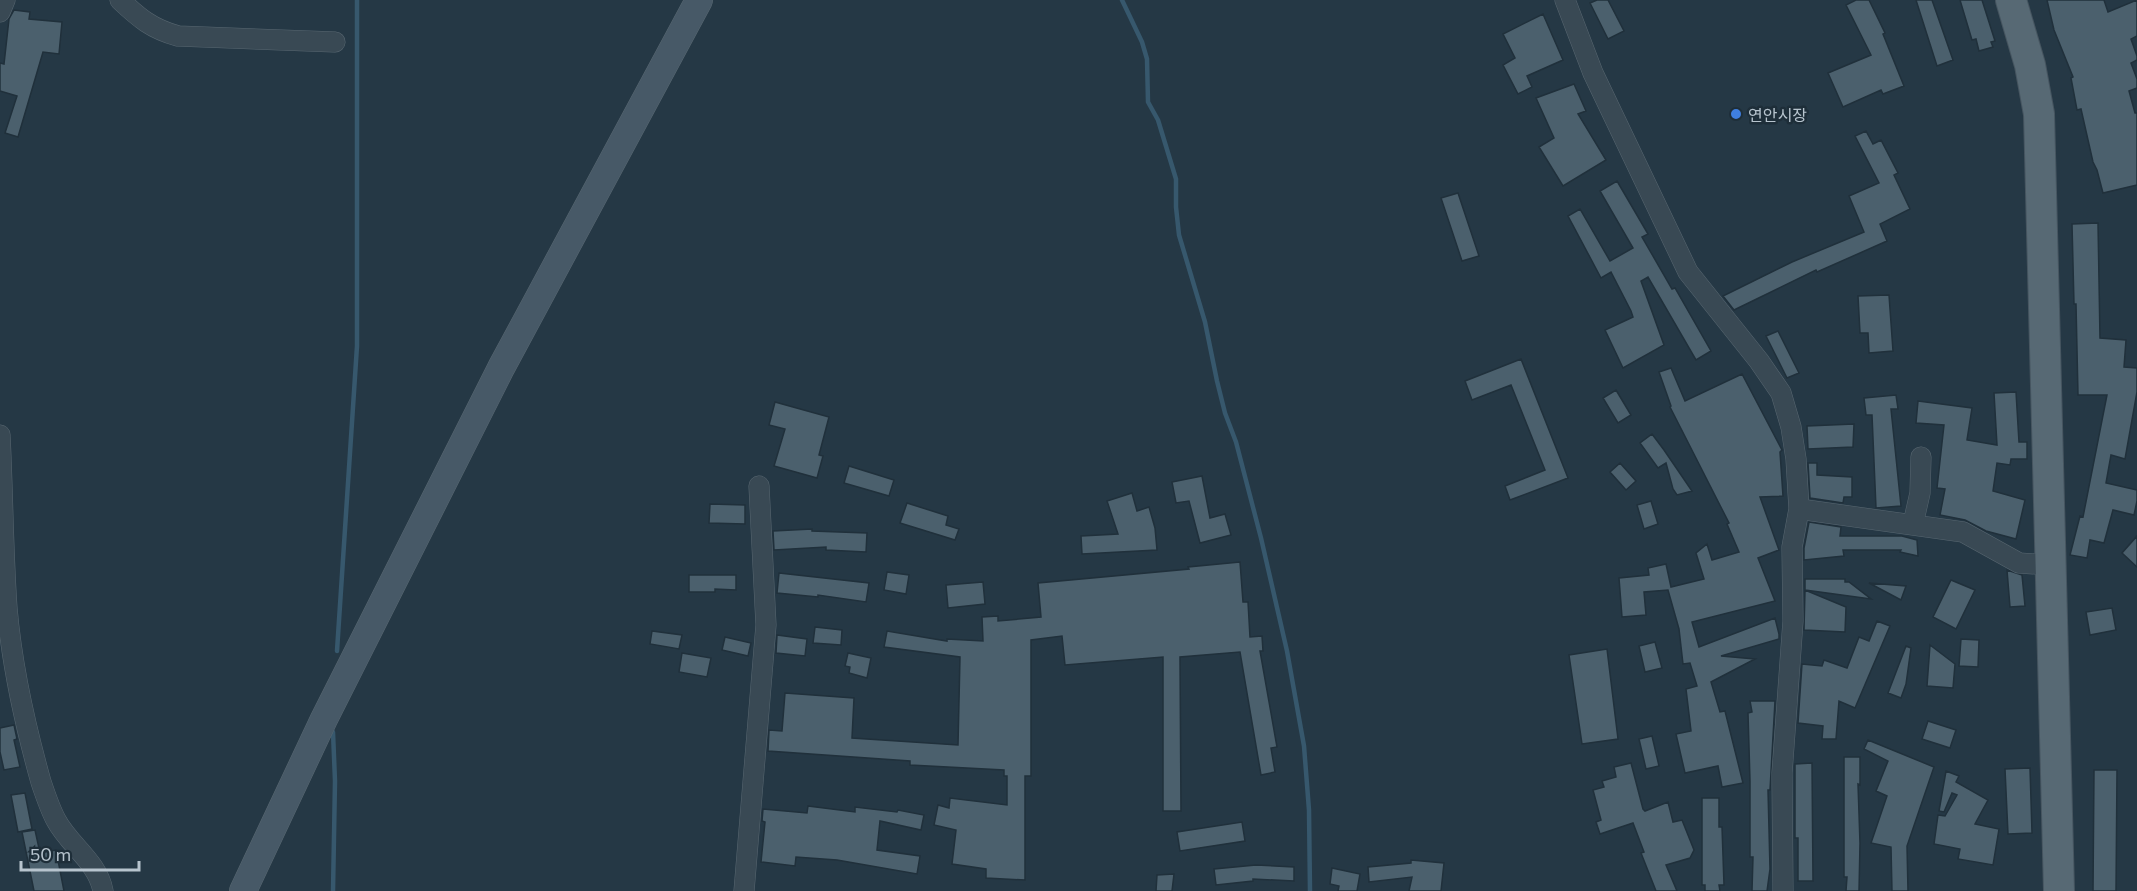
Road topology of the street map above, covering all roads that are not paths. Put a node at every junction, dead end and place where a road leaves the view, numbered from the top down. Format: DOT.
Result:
graph roads {
  1 [pos="4,0"];
  2 [pos="120,0"];
  3 [pos="699,0"];
  4 [pos="1565,0"];
  5 [pos="2011,0"];
  6 [pos="0,12"];
  7 [pos="335,42"];
  8 [pos="0,435"];
  9 [pos="1921,457"];
  10 [pos="759,486"];
  11 [pos="1799,509"];
  12 [pos="1913,524"];
  13 [pos="2052,565"];
  14 [pos="103,891"];
  15 [pos="243,891"];
  16 [pos="744,891"];
  17 [pos="1783,891"];
  18 [pos="2059,891"];
  1 -- 6 [label="street"];
  2 -- 7 [label="street"];
  3 -- 15 [label="main road"];
  4 -- 11 [label="street"];
  5 -- 13 [label="main road"];
  8 -- 14 [label="street"];
  9 -- 12 [label="street"];
  10 -- 16 [label="street"];
  11 -- 12 [label="street"];
  11 -- 17 [label="street"];
  12 -- 13 [label="street"];
  13 -- 18 [label="main road"];
}
